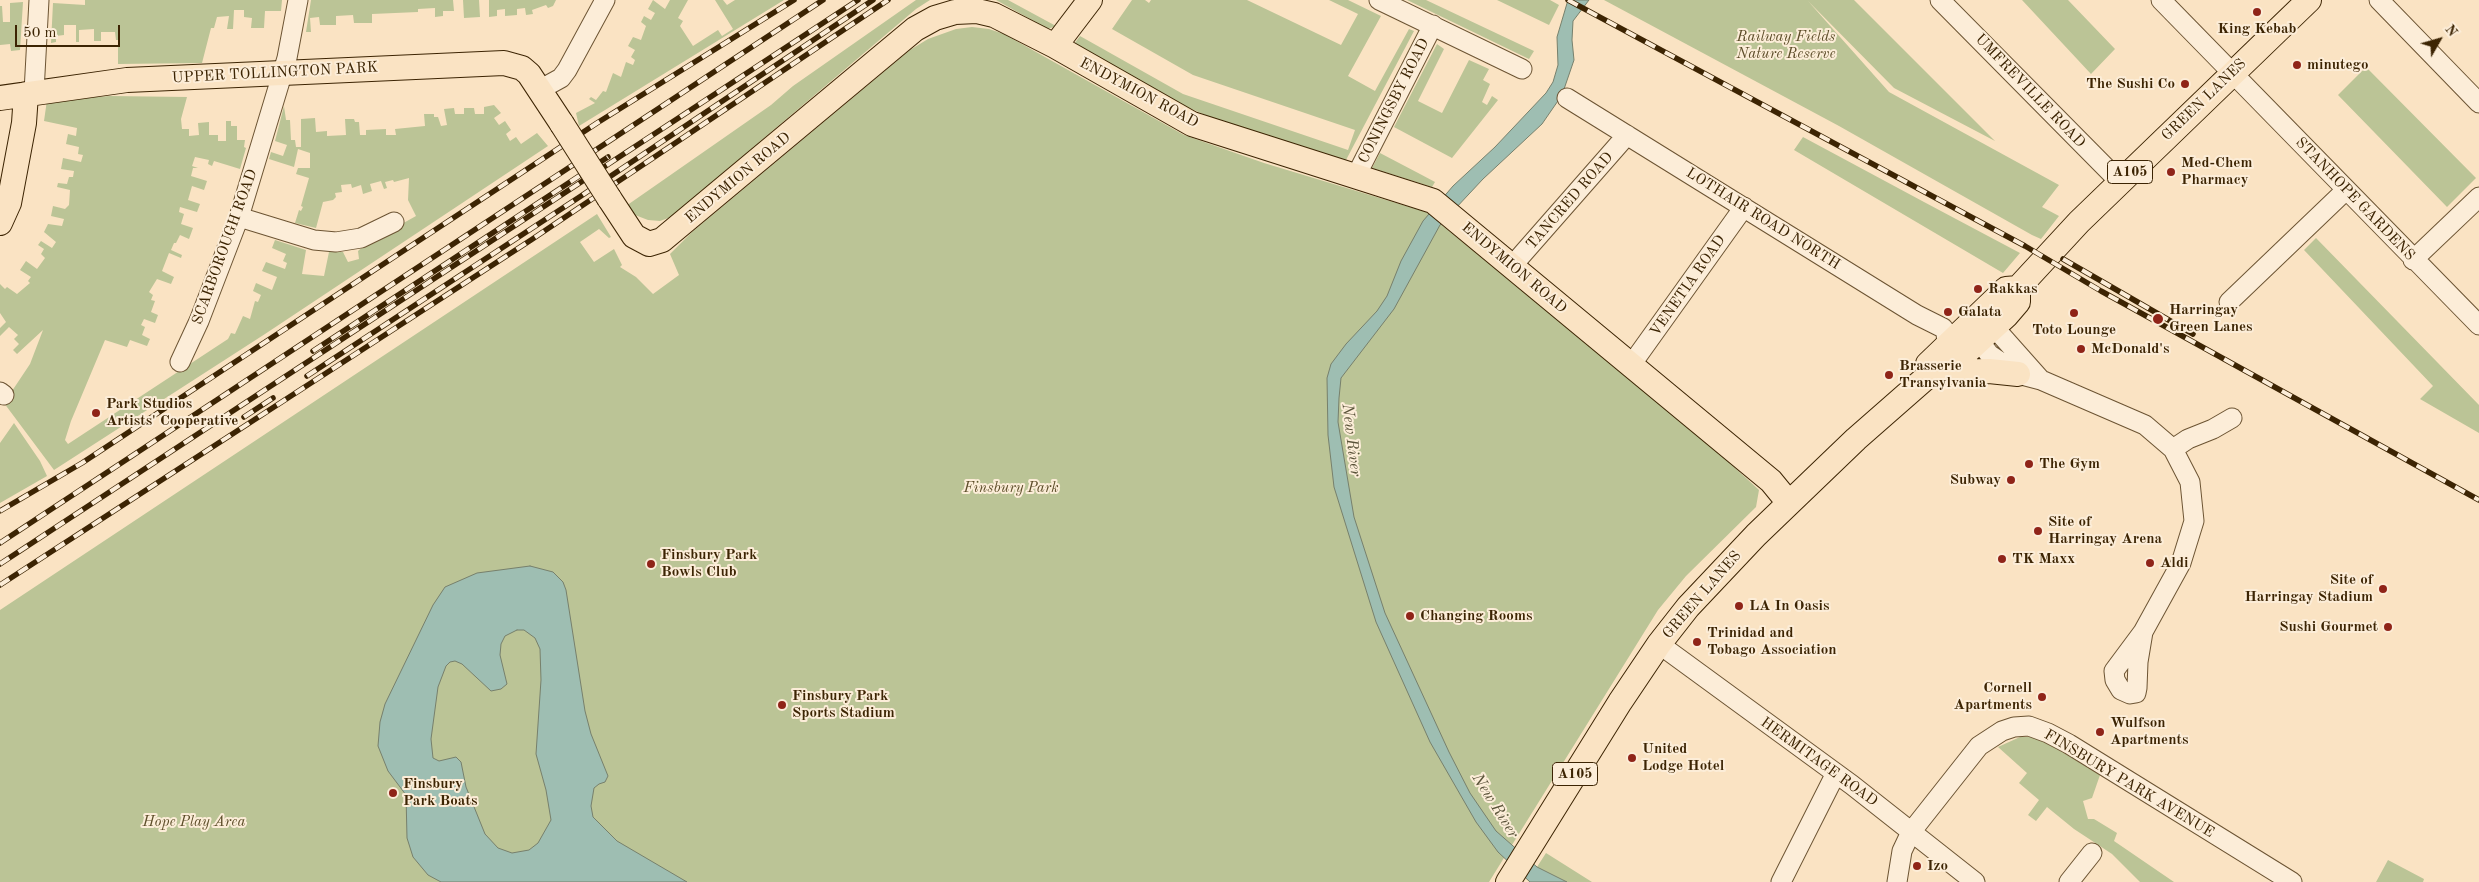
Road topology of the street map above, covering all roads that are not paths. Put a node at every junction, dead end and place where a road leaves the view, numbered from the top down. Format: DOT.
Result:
graph roads {
  1 [pos="39,0"];
  2 [pos="298,0"];
  3 [pos="605,0"];
  4 [pos="1090,0"];
  5 [pos="1380,0"];
  6 [pos="1940,0"];
  7 [pos="2161,0"];
  8 [pos="2308,0"];
  9 [pos="2379,0"];
  10 [pos="1433,25"];
  11 [pos="1055,46"];
  12 [pos="1522,69"];
  13 [pos="282,73"];
  14 [pos="2232,74"];
  15 [pos="541,89"];
  16 [pos="30,93"];
  17 [pos="0,98"];
  18 [pos="1567,98"];
  19 [pos="2479,102"];
  20 [pos="1627,135"];
  21 [pos="1356,176"];
  22 [pos="2120,182"];
  23 [pos="2346,190"];
  24 [pos="2479,197"];
  25 [pos="1744,207"];
  26 [pos="239,217"];
  27 [pos="394,222"];
  28 [pos="0,223"];
  29 [pos="2413,260"];
  30 [pos="1512,266"];
  31 [pos="2229,302"];
  32 [pos="2479,325"];
  33 [pos="1981,327"];
  34 [pos="1947,347"];
  35 [pos="180,362"];
  36 [pos="1631,365"];
  37 [pos="1937,373"];
  38 [pos="2018,374"];
  39 [pos="2041,380"];
  40 [pos="2232,418"];
  41 [pos="2173,449"];
  42 [pos="1789,503"];
  43 [pos="2143,632"];
  44 [pos="1659,644"];
  45 [pos="1836,773"];
  46 [pos="1911,832"];
  47 [pos="2092,853"];
  48 [pos="1508,882"];
  49 [pos="1781,882"];
  50 [pos="1897,882"];
  51 [pos="1975,882"];
  52 [pos="2069,882"];
  53 [pos="2292,882"];
  1 -- 16 [label="street"];
  2 -- 13 [label="street, SCARBOROUGH ROAD"];
  3 -- 15 [label="street"];
  4 -- 11 [label="main road"];
  5 -- 10 [label="street"];
  6 -- 22 [label="street, UMFREVILLE ROAD"];
  7 -- 14 [label="street, STANHOPE GARDENS"];
  8 -- 14 [label="main road, GREEN LANES / A105"];
  9 -- 19 [label="street"];
  10 -- 12 [label="street"];
  10 -- 21 [label="street, CONINGSBY ROAD"];
  11 -- 15 [label="main road, ENDYMION ROAD, bridge"];
  11 -- 21 [label="main road, ENDYMION ROAD"];
  13 -- 15 [label="main road, UPPER TOLLINGTON PARK"];
  13 -- 16 [label="main road, UPPER TOLLINGTON PARK"];
  13 -- 26 [label="street, SCARBOROUGH ROAD"];
  14 -- 22 [label="main road, GREEN LANES / A105"];
  14 -- 23 [label="street, STANHOPE GARDENS"];
  16 -- 17 [label="main road, UPPER TOLLINGTON PARK"];
  16 -- 28 [label="main road"];
  18 -- 20 [label="street, LOTHAIR ROAD NORTH"];
  20 -- 25 [label="street, LOTHAIR ROAD NORTH"];
  20 -- 30 [label="street, TANCRED ROAD"];
  21 -- 30 [label="main road, ENDYMION ROAD"];
  22 -- 33 [label="main road, GREEN LANES / A105"];
  23 -- 29 [label="street, STANHOPE GARDENS"];
  23 -- 31 [label="street"];
  24 -- 29 [label="street"];
  25 -- 34 [label="street, LOTHAIR ROAD NORTH"];
  25 -- 36 [label="street, VENETIA ROAD"];
  26 -- 27 [label="street"];
  26 -- 35 [label="street, SCARBOROUGH ROAD"];
  29 -- 32 [label="street, STANHOPE GARDENS"];
  30 -- 36 [label="main road, ENDYMION ROAD"];
  33 -- 34 [label="main road, GREEN LANES / A105"];
  33 -- 37 [label="main road, GREEN LANES / A105"];
  33 -- 38 [label="street"];
  33 -- 39 [label="street"];
  34 -- 37 [label="main road, GREEN LANES / A105"];
  36 -- 42 [label="main road, ENDYMION ROAD"];
  37 -- 38 [label="main road"];
  37 -- 42 [label="main road, GREEN LANES / A105"];
  38 -- 39 [label="street"];
  39 -- 41 [label="street"];
  40 -- 41 [label="street"];
  41 -- 43 [label="street"];
  42 -- 44 [label="main road, GREEN LANES / A105"];
  44 -- 45 [label="street, HERMITAGE ROAD"];
  44 -- 48 [label="main road, GREEN LANES / A105"];
  45 -- 46 [label="street, HERMITAGE ROAD"];
  45 -- 49 [label="street"];
  46 -- 50 [label="street, FINSBURY PARK AVENUE"];
  46 -- 51 [label="street, HERMITAGE ROAD"];
  46 -- 53 [label="street, FINSBURY PARK AVENUE"];
  47 -- 52 [label="street"];
}
